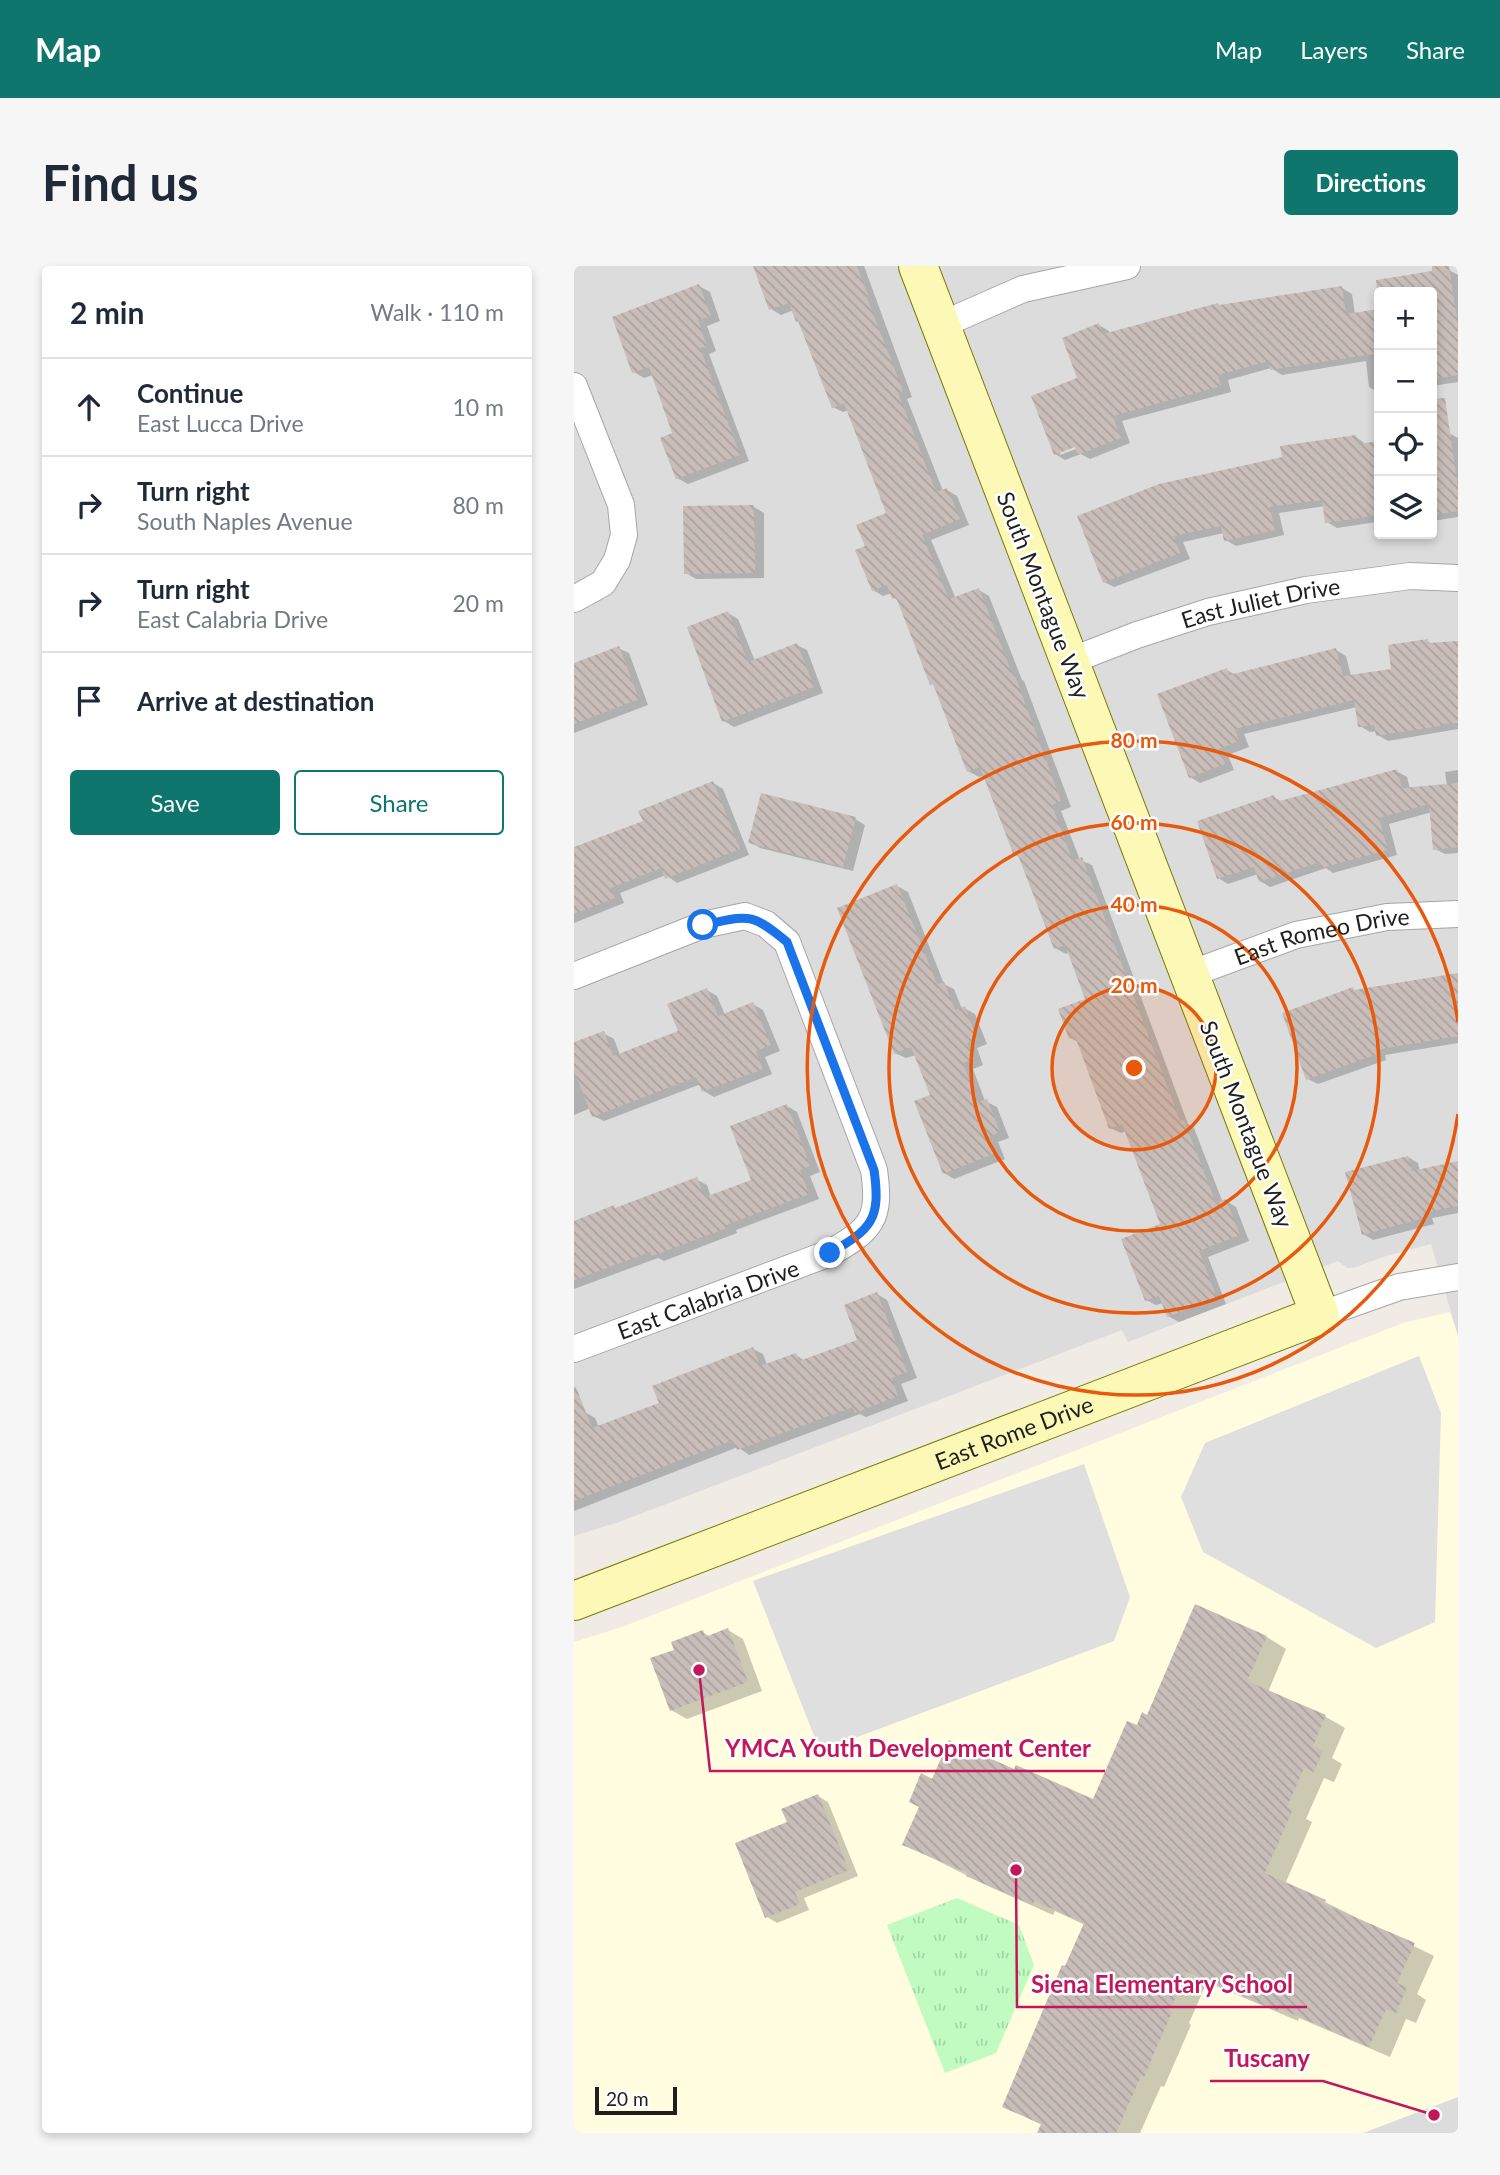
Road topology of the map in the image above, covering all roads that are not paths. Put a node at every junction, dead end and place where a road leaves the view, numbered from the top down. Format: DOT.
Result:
graph roads {
  1 [pos="918,266"];
  2 [pos="1127,266"];
  3 [pos="941,326"];
  4 [pos="574,386"];
  5 [pos="1458,578"];
  6 [pos="574,599"];
  7 [pos="1070,661"];
  8 [pos="1458,914"];
  9 [pos="1190,974"];
  10 [pos="574,976"];
  11 [pos="1458,1277"];
  12 [pos="1320,1315"];
  13 [pos="574,1349"];
  14 [pos="574,1601"];
  1 -- 3 [label="street, South Montague Way"];
  2 -- 3 [label="street"];
  3 -- 7 [label="street, South Montague Way"];
  4 -- 6 [label="street"];
  5 -- 7 [label="street, East Juliet Drive"];
  7 -- 9 [label="street, South Montague Way"];
  8 -- 9 [label="street, East Romeo Drive"];
  9 -- 12 [label="street, South Montague Way"];
  10 -- 13 [label="street, East Calabria Drive"];
  11 -- 12 [label="street, East Rome Drive"];
  12 -- 14 [label="street, East Rome Drive"];
}
